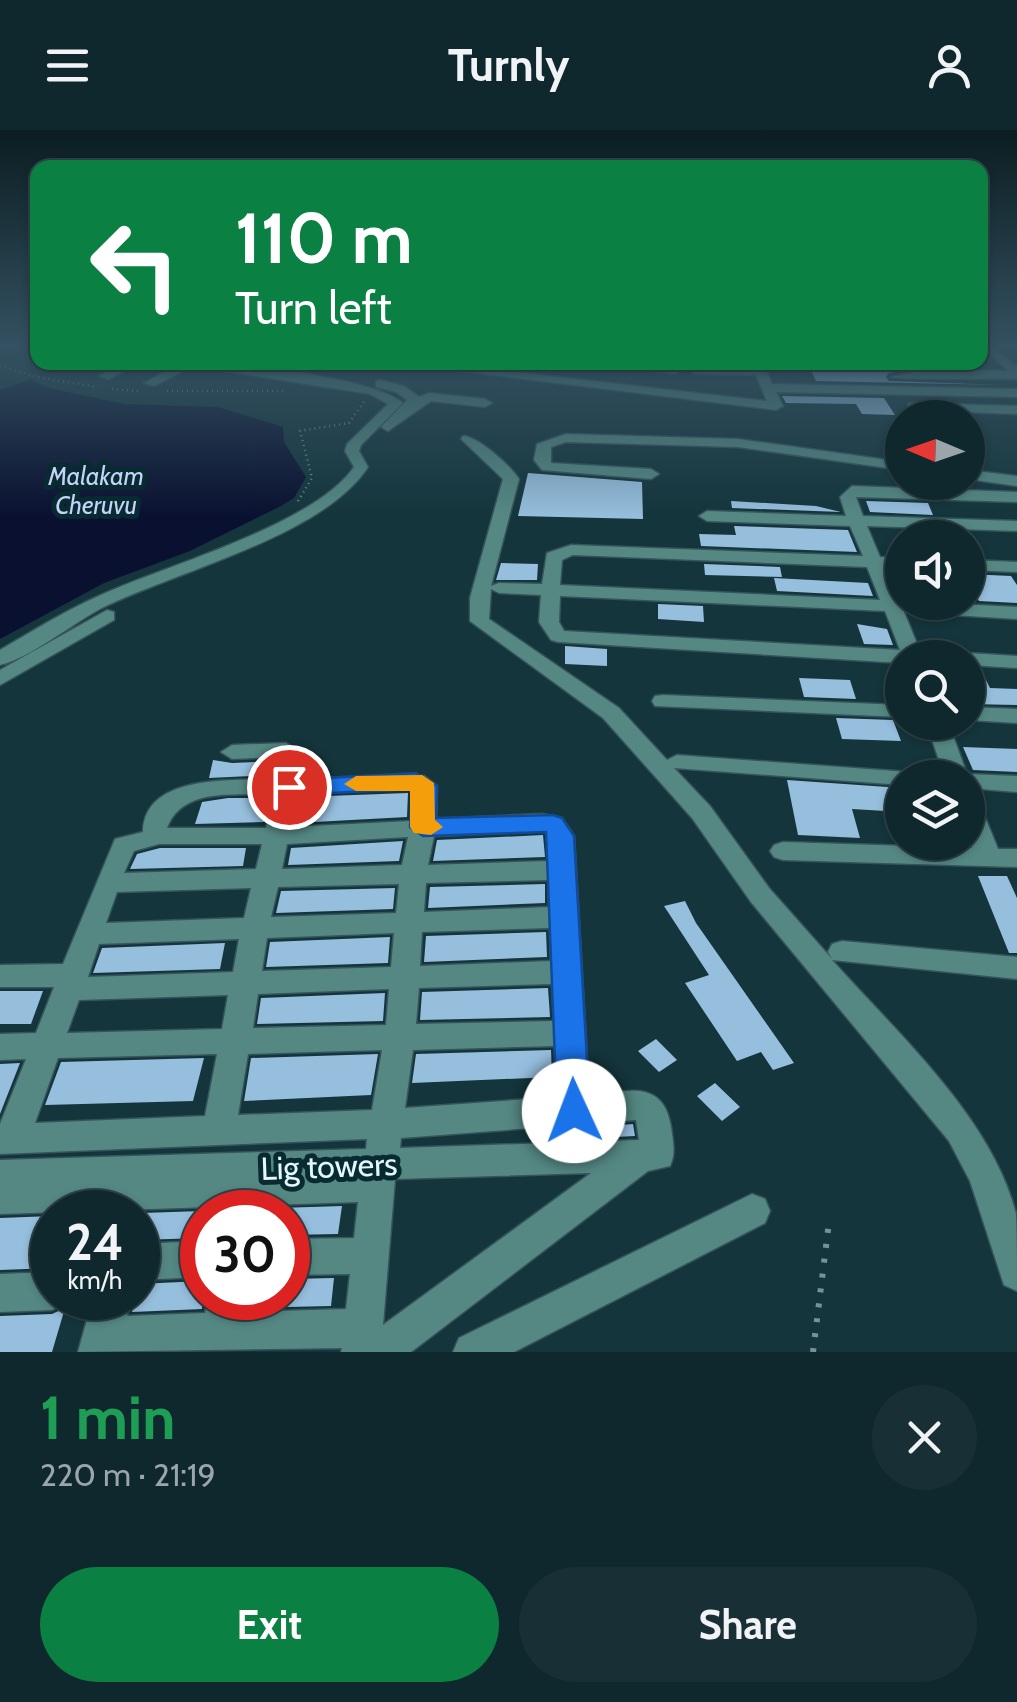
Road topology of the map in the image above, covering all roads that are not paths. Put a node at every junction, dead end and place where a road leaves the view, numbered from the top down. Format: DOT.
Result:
graph roads {
  1 [pos="396,403"];
  2 [pos="418,403"];
  3 [pos="639,403"];
  4 [pos="775,403"];
  5 [pos="835,405"];
  6 [pos="885,406"];
  7 [pos="985,409"];
  8 [pos="1017,410"];
  9 [pos="742,425"];
  10 [pos="468,439"];
  11 [pos="696,442"];
  12 [pos="362,444"];
  13 [pos="770,447"];
  14 [pos="833,456"];
  15 [pos="885,464"];
  16 [pos="698,465"];
  17 [pos="777,467"];
  18 [pos="652,474"];
  19 [pos="366,477"];
  20 [pos="985,477"];
  21 [pos="1017,482"];
  22 [pos="852,492"];
  23 [pos="1017,497"];
  24 [pos="707,516"];
  25 [pos="856,521"];
  26 [pos="1017,526"];
  27 [pos="874,562"];
  28 [pos="885,562"];
  29 [pos="985,566"];
  30 [pos="1017,567"];
  31 [pos="498,588"];
  32 [pos="885,589"];
  33 [pos="550,590"];
  34 [pos="885,606"];
  35 [pos="985,611"];
  36 [pos="1017,613"];
  37 [pos="885,656"];
  38 [pos="0,659"];
  39 [pos="985,660"];
  40 [pos="1017,662"];
  41 [pos="0,679"];
  42 [pos="663,701"];
  43 [pos="885,710"];
  44 [pos="985,715"];
  45 [pos="1017,716"];
  46 [pos="232,752"];
  47 [pos="676,762"];
  48 [pos="885,776"];
  49 [pos="985,782"];
  50 [pos="1017,784"];
  51 [pos="289,787"];
  52 [pos="423,827"];
  53 [pos="159,836"];
  54 [pos="275,836"];
  55 [pos="985,848"];
  56 [pos="783,851"];
  57 [pos="988,856"];
  58 [pos="1017,858"];
  59 [pos="562,870"];
  60 [pos="413,874"];
  61 [pos="265,880"];
  62 [pos="107,883"];
  63 [pos="562,917"];
  64 [pos="408,923"];
  65 [pos="255,928"];
  66 [pos="90,934"];
  67 [pos="842,952"];
  68 [pos="1017,968"];
  69 [pos="567,972"];
  70 [pos="0,976"];
  71 [pos="404,977"];
  72 [pos="71,982"];
  73 [pos="246,982"];
  74 [pos="571,1033"];
  75 [pos="400,1036"];
  76 [pos="233,1042"];
  77 [pos="48,1045"];
  78 [pos="0,1046"];
  79 [pos="574,1111"];
  80 [pos="385,1124"];
  81 [pos="219,1132"];
  82 [pos="154,1134"];
  83 [pos="7,1138"];
  84 [pos="650,1156"];
  85 [pos="379,1174"];
  86 [pos="0,1176"];
  87 [pos="122,1190"];
  88 [pos="140,1190"];
  89 [pos="245,1190"];
  90 [pos="30,1196"];
  91 [pos="0,1197"];
  92 [pos="752,1211"];
  93 [pos="369,1256"];
  94 [pos="310,1257"];
  95 [pos="1017,1272"];
  96 [pos="30,1292"];
  97 [pos="0,1293"];
  98 [pos="222,1327"];
  99 [pos="100,1344"];
  100 [pos="368,1344"];
  101 [pos="473,1352"];
  1 -- 12 [label="street"];
  2 -- 12 [label="street"];
  3 -- 9 [label="street"];
  4 -- 9 [label="street"];
  5 -- 6 [label="street"];
  7 -- 8 [label="street"];
  9 -- 11 [label="street"];
  9 -- 13 [label="street"];
  10 -- 95 [label="street"];
  11 -- 16 [label="street"];
  11 -- 18 [label="street"];
  12 -- 19 [label="street"];
  13 -- 14 [label="street"];
  13 -- 17 [label="street"];
  14 -- 15 [label="street"];
  14 -- 22 [label="street"];
  19 -- 38 [label="street"];
  19 -- 41 [label="street"];
  20 -- 21 [label="street"];
  22 -- 23 [label="street"];
  22 -- 25 [label="street"];
  24 -- 25 [label="street"];
  25 -- 26 [label="street"];
  25 -- 27 [label="street"];
  27 -- 28 [label="street"];
  27 -- 32 [label="street"];
  27 -- 33 [label="street"];
  29 -- 30 [label="street"];
  31 -- 33 [label="street"];
  33 -- 34 [label="street"];
  33 -- 37 [label="street"];
  35 -- 36 [label="street"];
  39 -- 40 [label="street"];
  42 -- 43 [label="street"];
  44 -- 45 [label="street"];
  46 -- 51 [label="street"];
  47 -- 48 [label="street"];
  49 -- 50 [label="street"];
  51 -- 52 [label="street"];
  51 -- 53 [label="street"];
  51 -- 54 [label="street"];
  52 -- 54 [label="street"];
  52 -- 59 [label="street"];
  52 -- 60 [label="street"];
  53 -- 54 [label="street"];
  53 -- 62 [label="street"];
  54 -- 61 [label="street"];
  55 -- 57 [label="street"];
  56 -- 57 [label="street"];
  57 -- 58 [label="street"];
  59 -- 60 [label="street"];
  59 -- 63 [label="street"];
  60 -- 61 [label="street"];
  60 -- 64 [label="street"];
  61 -- 62 [label="street"];
  61 -- 65 [label="street"];
  62 -- 66 [label="street"];
  63 -- 64 [label="street"];
  63 -- 69 [label="street"];
  64 -- 65 [label="street"];
  64 -- 71 [label="street"];
  65 -- 66 [label="street"];
  65 -- 73 [label="street"];
  66 -- 72 [label="street"];
  67 -- 68 [label="street"];
  69 -- 71 [label="street"];
  69 -- 74 [label="street"];
  70 -- 72 [label="street"];
  71 -- 73 [label="street"];
  71 -- 75 [label="street"];
  72 -- 73 [label="street"];
  72 -- 77 [label="street"];
  73 -- 76 [label="street"];
  74 -- 75 [label="street"];
  74 -- 79 [label="street"];
  75 -- 76 [label="street"];
  75 -- 80 [label="street"];
  76 -- 77 [label="street"];
  76 -- 81 [label="street"];
  77 -- 78 [label="street"];
  77 -- 83 [label="street"];
  79 -- 80 [label="street"];
  79 -- 84 [label="street"];
  80 -- 81 [label="street"];
  80 -- 85 [label="street"];
  81 -- 82 [label="street"];
  82 -- 83 [label="street"];
  82 -- 88 [label="street"];
  84 -- 85 [label="street, Lig towers"];
  84 -- 100 [label="street"];
  85 -- 89 [label="street, Lig towers"];
  85 -- 93 [label="street"];
  86 -- 87 [label="street"];
  90 -- 91 [label="street"];
  92 -- 101 [label="street"];
  93 -- 94 [label="street"];
  93 -- 100 [label="street"];
  96 -- 97 [label="street"];
  98 -- 99 [label="street"];
  98 -- 100 [label="street"];
}
